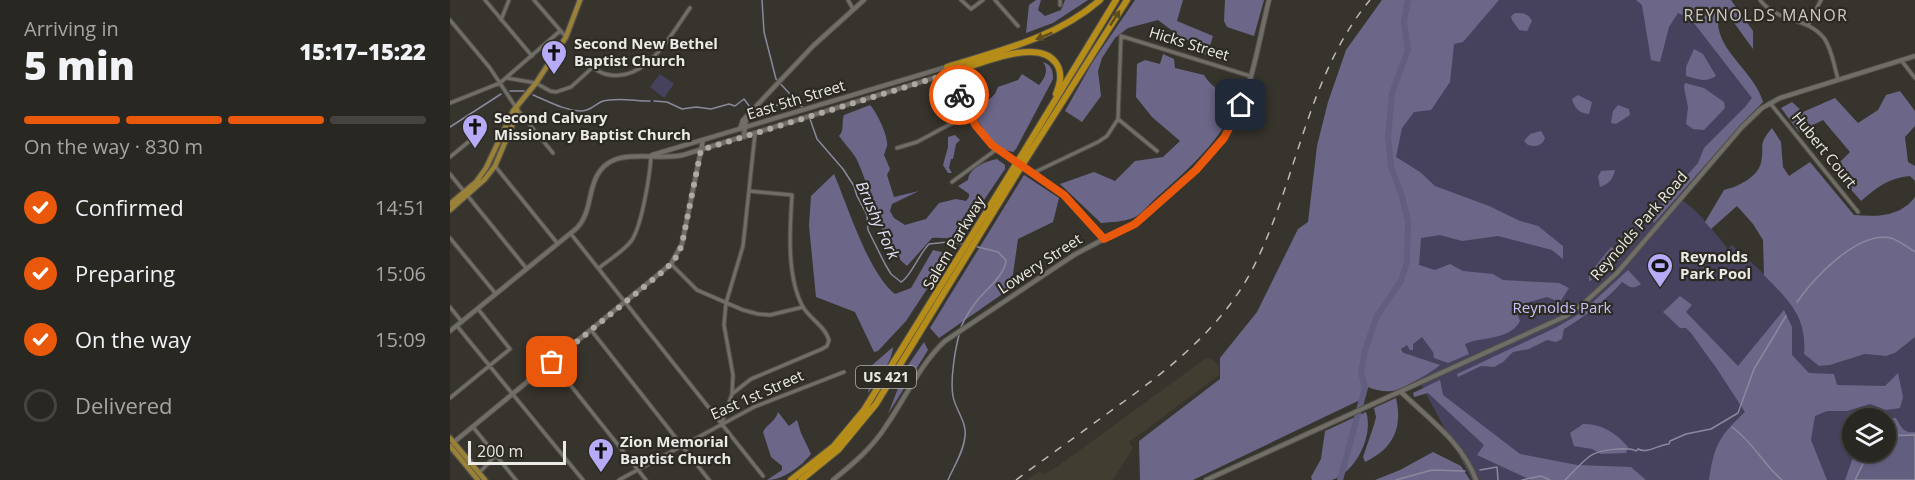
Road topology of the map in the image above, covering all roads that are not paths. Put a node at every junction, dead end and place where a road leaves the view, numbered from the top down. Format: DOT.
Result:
graph roads {
  1 [pos="485,0"];
  2 [pos="509,0"];
  3 [pos="534,0"];
  4 [pos="580,0"];
  5 [pos="848,0"];
  6 [pos="864,0"];
  7 [pos="961,0"];
  8 [pos="983,0"];
  9 [pos="995,0"];
  10 [pos="1060,0"];
  11 [pos="1100,0"];
  12 [pos="1116,0"];
  13 [pos="1127,0"];
  14 [pos="1269,0"];
  15 [pos="1760,0"];
  16 [pos="1821,0"];
  17 [pos="1060,5"];
  18 [pos="690,8"];
  19 [pos="853,9"];
  20 [pos="450,20"];
  21 [pos="501,20"];
  22 [pos="1808,25"];
  23 [pos="1018,26"];
  24 [pos="560,31"];
  25 [pos="566,37"];
  26 [pos="532,56"];
  27 [pos="1915,56"];
  28 [pos="1901,60"];
  29 [pos="946,71"];
  30 [pos="1250,76"];
  31 [pos="507,78"];
  32 [pos="1915,78"];
  33 [pos="1838,79"];
  34 [pos="500,83"];
  35 [pos="536,83"];
  36 [pos="450,103"];
  37 [pos="1770,103"];
  38 [pos="1052,105"];
  39 [pos="517,108"];
  40 [pos="969,114"];
  41 [pos="1118,119"];
  42 [pos="742,128"];
  43 [pos="474,132"];
  44 [pos="755,134"];
  45 [pos="744,137"];
  46 [pos="499,140"];
  47 [pos="703,140"];
  48 [pos="897,148"];
  49 [pos="997,149"];
  50 [pos="701,150"];
  51 [pos="1157,151"];
  52 [pos="553,153"];
  53 [pos="651,155"];
  54 [pos="1025,155"];
  55 [pos="450,157"];
  56 [pos="495,166"];
  57 [pos="1033,173"];
  58 [pos="450,174"];
  59 [pos="952,182"];
  60 [pos="749,191"];
  61 [pos="466,194"];
  62 [pos="450,204"];
  63 [pos="450,210"];
  64 [pos="1858,212"];
  65 [pos="571,234"];
  66 [pos="450,238"];
  67 [pos="1104,239"];
  68 [pos="558,244"];
  69 [pos="671,264"];
  70 [pos="959,264"];
  71 [pos="599,268"];
  72 [pos="527,269"];
  73 [pos="496,294"];
  74 [pos="626,302"];
  75 [pos="726,303"];
  76 [pos="450,307"];
  77 [pos="803,307"];
  78 [pos="478,309"];
  79 [pos="462,322"];
  80 [pos="457,326"];
  81 [pos="591,330"];
  82 [pos="450,331"];
  83 [pos="552,362"];
  84 [pos="489,366"];
  85 [pos="844,372"];
  86 [pos="1401,392"];
  87 [pos="513,394"];
  88 [pos="732,394"];
  89 [pos="450,398"];
  90 [pos="722,423"];
  91 [pos="473,427"];
  92 [pos="451,443"];
  93 [pos="681,445"];
  94 [pos="496,455"];
  95 [pos="637,469"];
  96 [pos="763,476"];
  97 [pos="476,477"];
  98 [pos="485,480"];
  99 [pos="516,480"];
  100 [pos="583,480"];
  101 [pos="619,480"];
  102 [pos="646,480"];
  103 [pos="709,480"];
  104 [pos="791,480"];
  105 [pos="801,480"];
  106 [pos="833,480"];
  107 [pos="1206,480"];
  108 [pos="1476,480"];
  1 -- 21 [label="street"];
  2 -- 21 [label="street"];
  3 -- 24 [label="street"];
  4 -- 25 [label="main road"];
  5 -- 19 [label="street"];
  6 -- 19 [label="main road"];
  7 -- 8 [label="street"];
  9 -- 23 [label="street"];
  10 -- 17 [label="street"];
  11 -- 29 [label="highway, one-way"];
  12 -- 38 [label="highway, Salem Parkway / US 421"];
  54 -- 13 [label="highway, Salem Parkway / US 421, one-way"];
  14 -- 30 [label="main road, Lowery Street"];
  15 -- 22 [label="street"];
  16 -- 22 [label="street"];
  18 -- 35 [label="street"];
  19 -- 42 [label="main road"];
  20 -- 34 [label="street"];
  21 -- 26 [label="street"];
  22 -- 33 [label="street"];
  24 -- 25 [label="street"];
  24 -- 26 [label="street"];
  25 -- 35 [label="main road"];
  26 -- 31 [label="street"];
  27 -- 28 [label="main road, Reynolds Park Road"];
  28 -- 32 [label="street"];
  28 -- 33 [label="main road, Reynolds Park Road"];
  29 -- 38 [label="highway"];
  29 -- 40 [label="main road"];
  29 -- 42 [label="main road, East 5th Street"];
  29 -- 44 [label="main road, East 5th Street"];
  30 -- 41 [label="street, Hicks Street"];
  30 -- 67 [label="main road, Lowery Street"];
  31 -- 34 [label="street"];
  31 -- 35 [label="street"];
  33 -- 37 [label="main road, Reynolds Park Road"];
  34 -- 36 [label="street"];
  34 -- 39 [label="street"];
  35 -- 39 [label="main road"];
  37 -- 64 [label="street, Hubert Court"];
  37 -- 86 [label="main road, Reynolds Park Road"];
  38 -- 54 [label="highway, Salem Parkway / US 421"];
  39 -- 46 [label="main road"];
  39 -- 52 [label="street"];
  39 -- 56 [label="main road"];
  40 -- 48 [label="street"];
  40 -- 49 [label="main road"];
  41 -- 51 [label="street"];
  41 -- 57 [label="street"];
  42 -- 45 [label="main road"];
  42 -- 47 [label="main road, East 5th Street"];
  43 -- 55 [label="street"];
  44 -- 45 [label="main road, East 5th Street"];
  44 -- 60 [label="street"];
  45 -- 50 [label="main road, East 5th Street"];
  46 -- 56 [label="main road"];
  46 -- 61 [label="main road"];
  47 -- 50 [label="main road"];
  47 -- 53 [label="main road, East 5th Street"];
  49 -- 57 [label="main road"];
  49 -- 59 [label="street"];
  50 -- 53 [label="main road, East 5th Street"];
  50 -- 69 [label="main road"];
  53 -- 65 [label="main road, East 5th Street"];
  53 -- 71 [label="street"];
  54 -- 70 [label="highway, Salem Parkway / US 421, bridge"];
  56 -- 61 [label="main road"];
  56 -- 68 [label="street"];
  57 -- 67 [label="main road"];
  58 -- 61 [label="street"];
  60 -- 75 [label="street"];
  60 -- 77 [label="street"];
  61 -- 62 [label="main road"];
  61 -- 63 [label="main road"];
  61 -- 72 [label="street"];
  65 -- 68 [label="main road, East 5th Street"];
  65 -- 71 [label="street"];
  66 -- 73 [label="street"];
  67 -- 106 [label="main road, Lowery Street"];
  68 -- 72 [label="main road, East 5th Street"];
  69 -- 74 [label="main road"];
  69 -- 75 [label="street"];
  70 -- 104 [label="highway, Salem Parkway / US 421"];
  70 -- 105 [label="highway, Salem Parkway / US 421"];
  71 -- 74 [label="street"];
  72 -- 73 [label="main road, East 5th Street"];
  73 -- 78 [label="main road, East 5th Street"];
  74 -- 81 [label="main road"];
  74 -- 90 [label="street"];
  75 -- 77 [label="street"];
  75 -- 88 [label="street"];
  76 -- 79 [label="street"];
  77 -- 88 [label="street"];
  78 -- 79 [label="main road, East 5th Street"];
  78 -- 84 [label="street"];
  79 -- 80 [label="main road, East 5th Street"];
  80 -- 82 [label="main road, East 5th Street"];
  80 -- 84 [label="street"];
  81 -- 83 [label="main road"];
  81 -- 93 [label="street"];
  83 -- 87 [label="main road"];
  83 -- 95 [label="street"];
  84 -- 87 [label="street"];
  84 -- 89 [label="street"];
  85 -- 90 [label="street, East 1st Street"];
  86 -- 107 [label="main road, Reynolds Park Road"];
  86 -- 108 [label="main road"];
  87 -- 91 [label="main road"];
  87 -- 100 [label="street"];
  88 -- 90 [label="street"];
  90 -- 93 [label="street, East 1st Street"];
  90 -- 96 [label="street"];
  91 -- 92 [label="main road"];
  91 -- 94 [label="street"];
  92 -- 97 [label="main road"];
  93 -- 95 [label="street, East 1st Street"];
  93 -- 103 [label="street"];
  94 -- 97 [label="street"];
  94 -- 99 [label="street"];
  95 -- 101 [label="street, East 1st Street"];
  95 -- 102 [label="street"];
  97 -- 98 [label="main road"];
}
